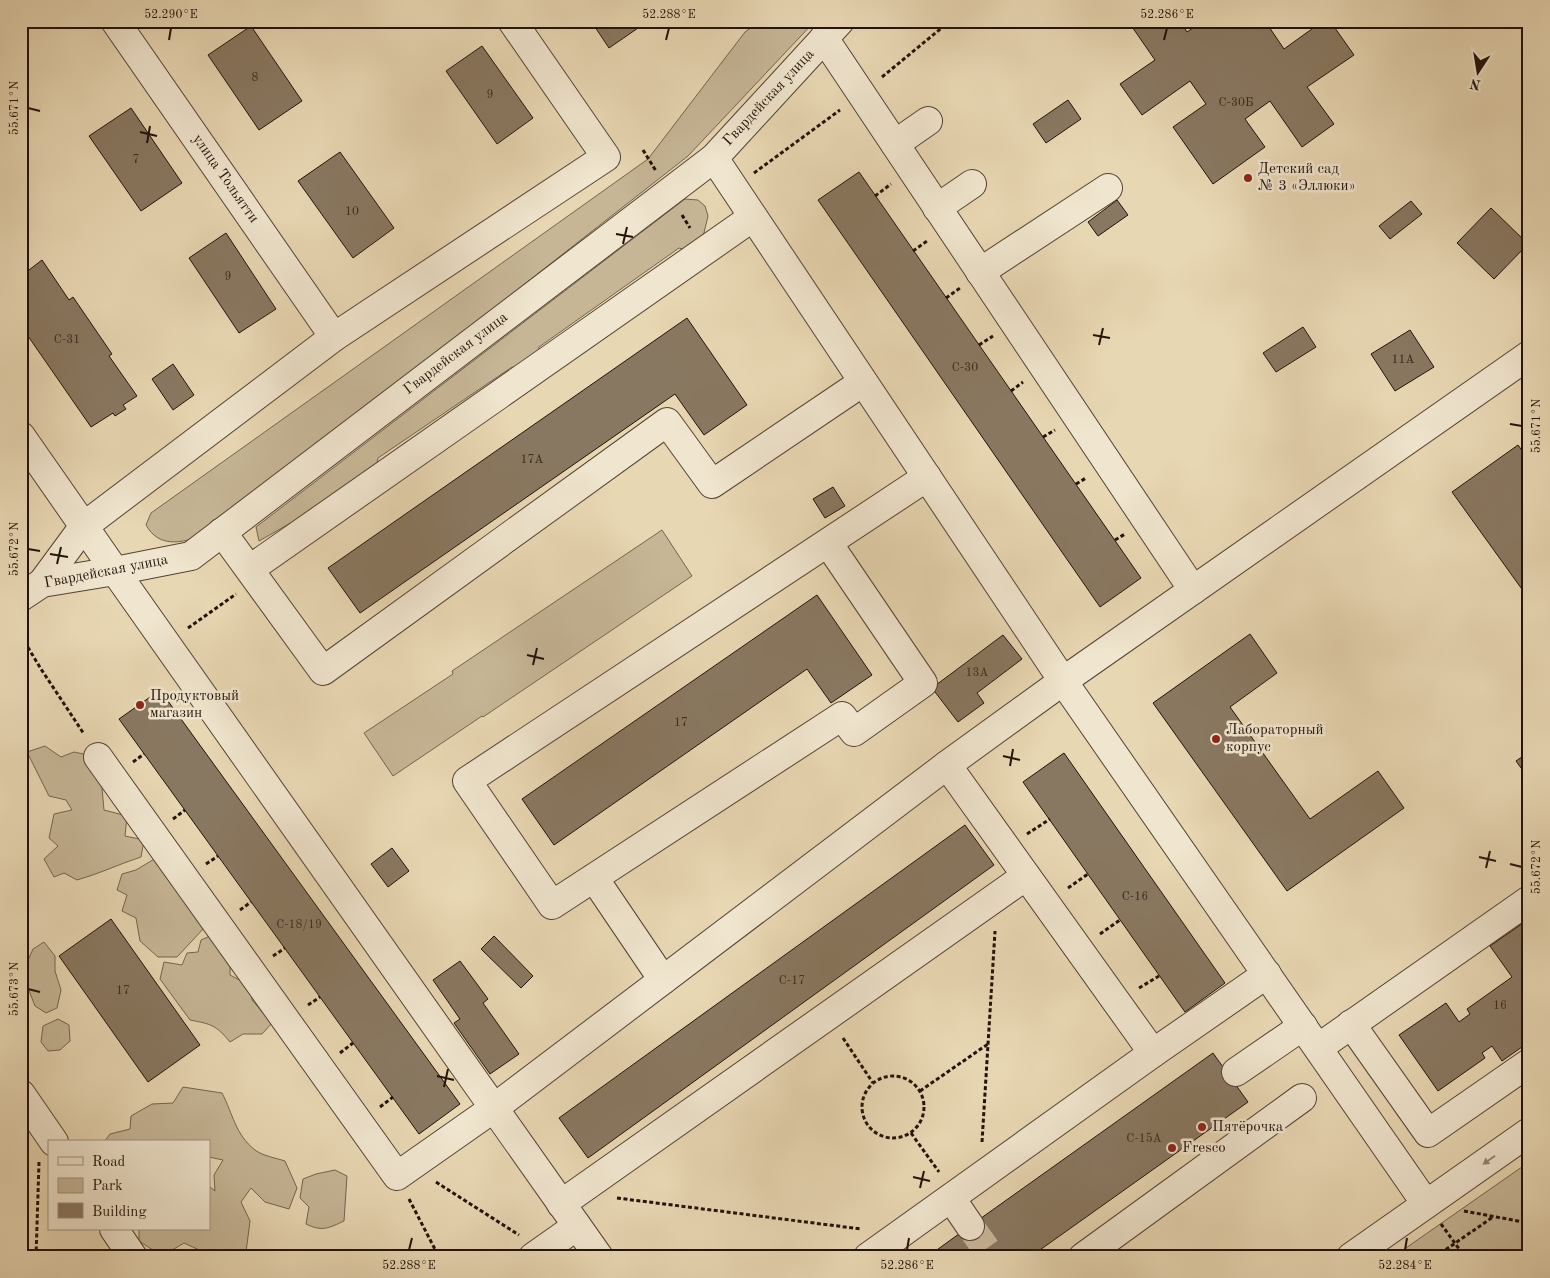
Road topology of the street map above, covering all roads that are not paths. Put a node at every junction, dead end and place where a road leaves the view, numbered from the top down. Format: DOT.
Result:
graph roads {
  1 [pos="115,21"];
  2 [pos="512,21"];
  3 [pos="832,30"];
  4 [pos="928,121"];
  5 [pos="895,144"];
  6 [pos="714,158"];
  7 [pos="972,184"];
  8 [pos="1108,188"];
  9 [pos="937,208"];
  10 [pos="753,217"];
  11 [pos="980,272"];
  12 [pos="334,338"];
  13 [pos="1529,355"];
  14 [pos="863,382"];
  15 [pos="21,436"];
  16 [pos="927,477"];
  17 [pos="84,526"];
  18 [pos="222,532"];
  19 [pos="828,543"];
  20 [pos="114,571"];
  21 [pos="253,574"];
  22 [pos="32,590"];
  23 [pos="1192,590"];
  24 [pos="1063,681"];
  25 [pos="98,757"];
  26 [pos="947,765"];
  27 [pos="1026,876"];
  28 [pos="594,878"];
  29 [pos="1529,900"];
  30 [pos="1267,974"];
  31 [pos="663,980"];
  32 [pos="1351,1024"];
  33 [pos="1310,1037"];
  34 [pos="1153,1053"];
  35 [pos="1529,1063"];
  36 [pos="1236,1072"];
  37 [pos="21,1094"];
  38 [pos="1302,1098"];
  39 [pos="494,1108"];
  40 [pos="47,1132"];
  41 [pos="1529,1132"];
  42 [pos="569,1198"];
  43 [pos="951,1198"];
  44 [pos="1426,1204"];
  45 [pos="577,1226"];
  46 [pos="970,1226"];
  47 [pos="115,1230"];
  48 [pos="538,1253"];
  49 [pos="133,1257"];
  50 [pos="599,1257"];
  51 [pos="868,1257"];
  52 [pos="1084,1257"];
  53 [pos="1351,1257"];
  1 -- 12 [label="street, улица Тольятти"];
  2 -- 12 [label="street"];
  3 -- 5 [label="street"];
  3 -- 6 [label="street, Гвардейская улица"];
  4 -- 5 [label="street"];
  5 -- 9 [label="street"];
  6 -- 10 [label="street"];
  6 -- 18 [label="street, Гвардейская улица"];
  7 -- 9 [label="street"];
  8 -- 11 [label="street"];
  9 -- 11 [label="street"];
  10 -- 14 [label="street"];
  10 -- 21 [label="street"];
  11 -- 23 [label="street"];
  12 -- 17 [label="street"];
  13 -- 23 [label="street"];
  14 -- 16 [label="street"];
  14 -- 21 [label="street"];
  15 -- 17 [label="street"];
  16 -- 19 [label="street"];
  16 -- 24 [label="street"];
  17 -- 20 [label="street"];
  17 -- 22 [label="street"];
  18 -- 20 [label="street, Гвардейская улица"];
  18 -- 21 [label="street"];
  19 -- 28 [label="street"];
  19 -- 28 [label="street"];
  20 -- 22 [label="street, Гвардейская улица"];
  20 -- 39 [label="street"];
  23 -- 24 [label="street"];
  24 -- 26 [label="street"];
  24 -- 30 [label="street"];
  25 -- 39 [label="street"];
  26 -- 27 [label="street"];
  26 -- 31 [label="street"];
  27 -- 34 [label="street"];
  27 -- 42 [label="street"];
  28 -- 31 [label="street"];
  29 -- 32 [label="street"];
  30 -- 33 [label="street"];
  30 -- 34 [label="street"];
  31 -- 39 [label="street"];
  32 -- 33 [label="street"];
  32 -- 35 [label="street"];
  33 -- 36 [label="street"];
  33 -- 44 [label="street"];
  34 -- 43 [label="street"];
  37 -- 40 [label="street"];
  38 -- 52 [label="street"];
  39 -- 42 [label="street"];
  41 -- 44 [label="street, one-way"];
  42 -- 45 [label="street"];
  43 -- 46 [label="street"];
  43 -- 51 [label="street"];
  44 -- 53 [label="street"];
  45 -- 48 [label="street"];
  45 -- 50 [label="street"];
  47 -- 49 [label="street"];
}
